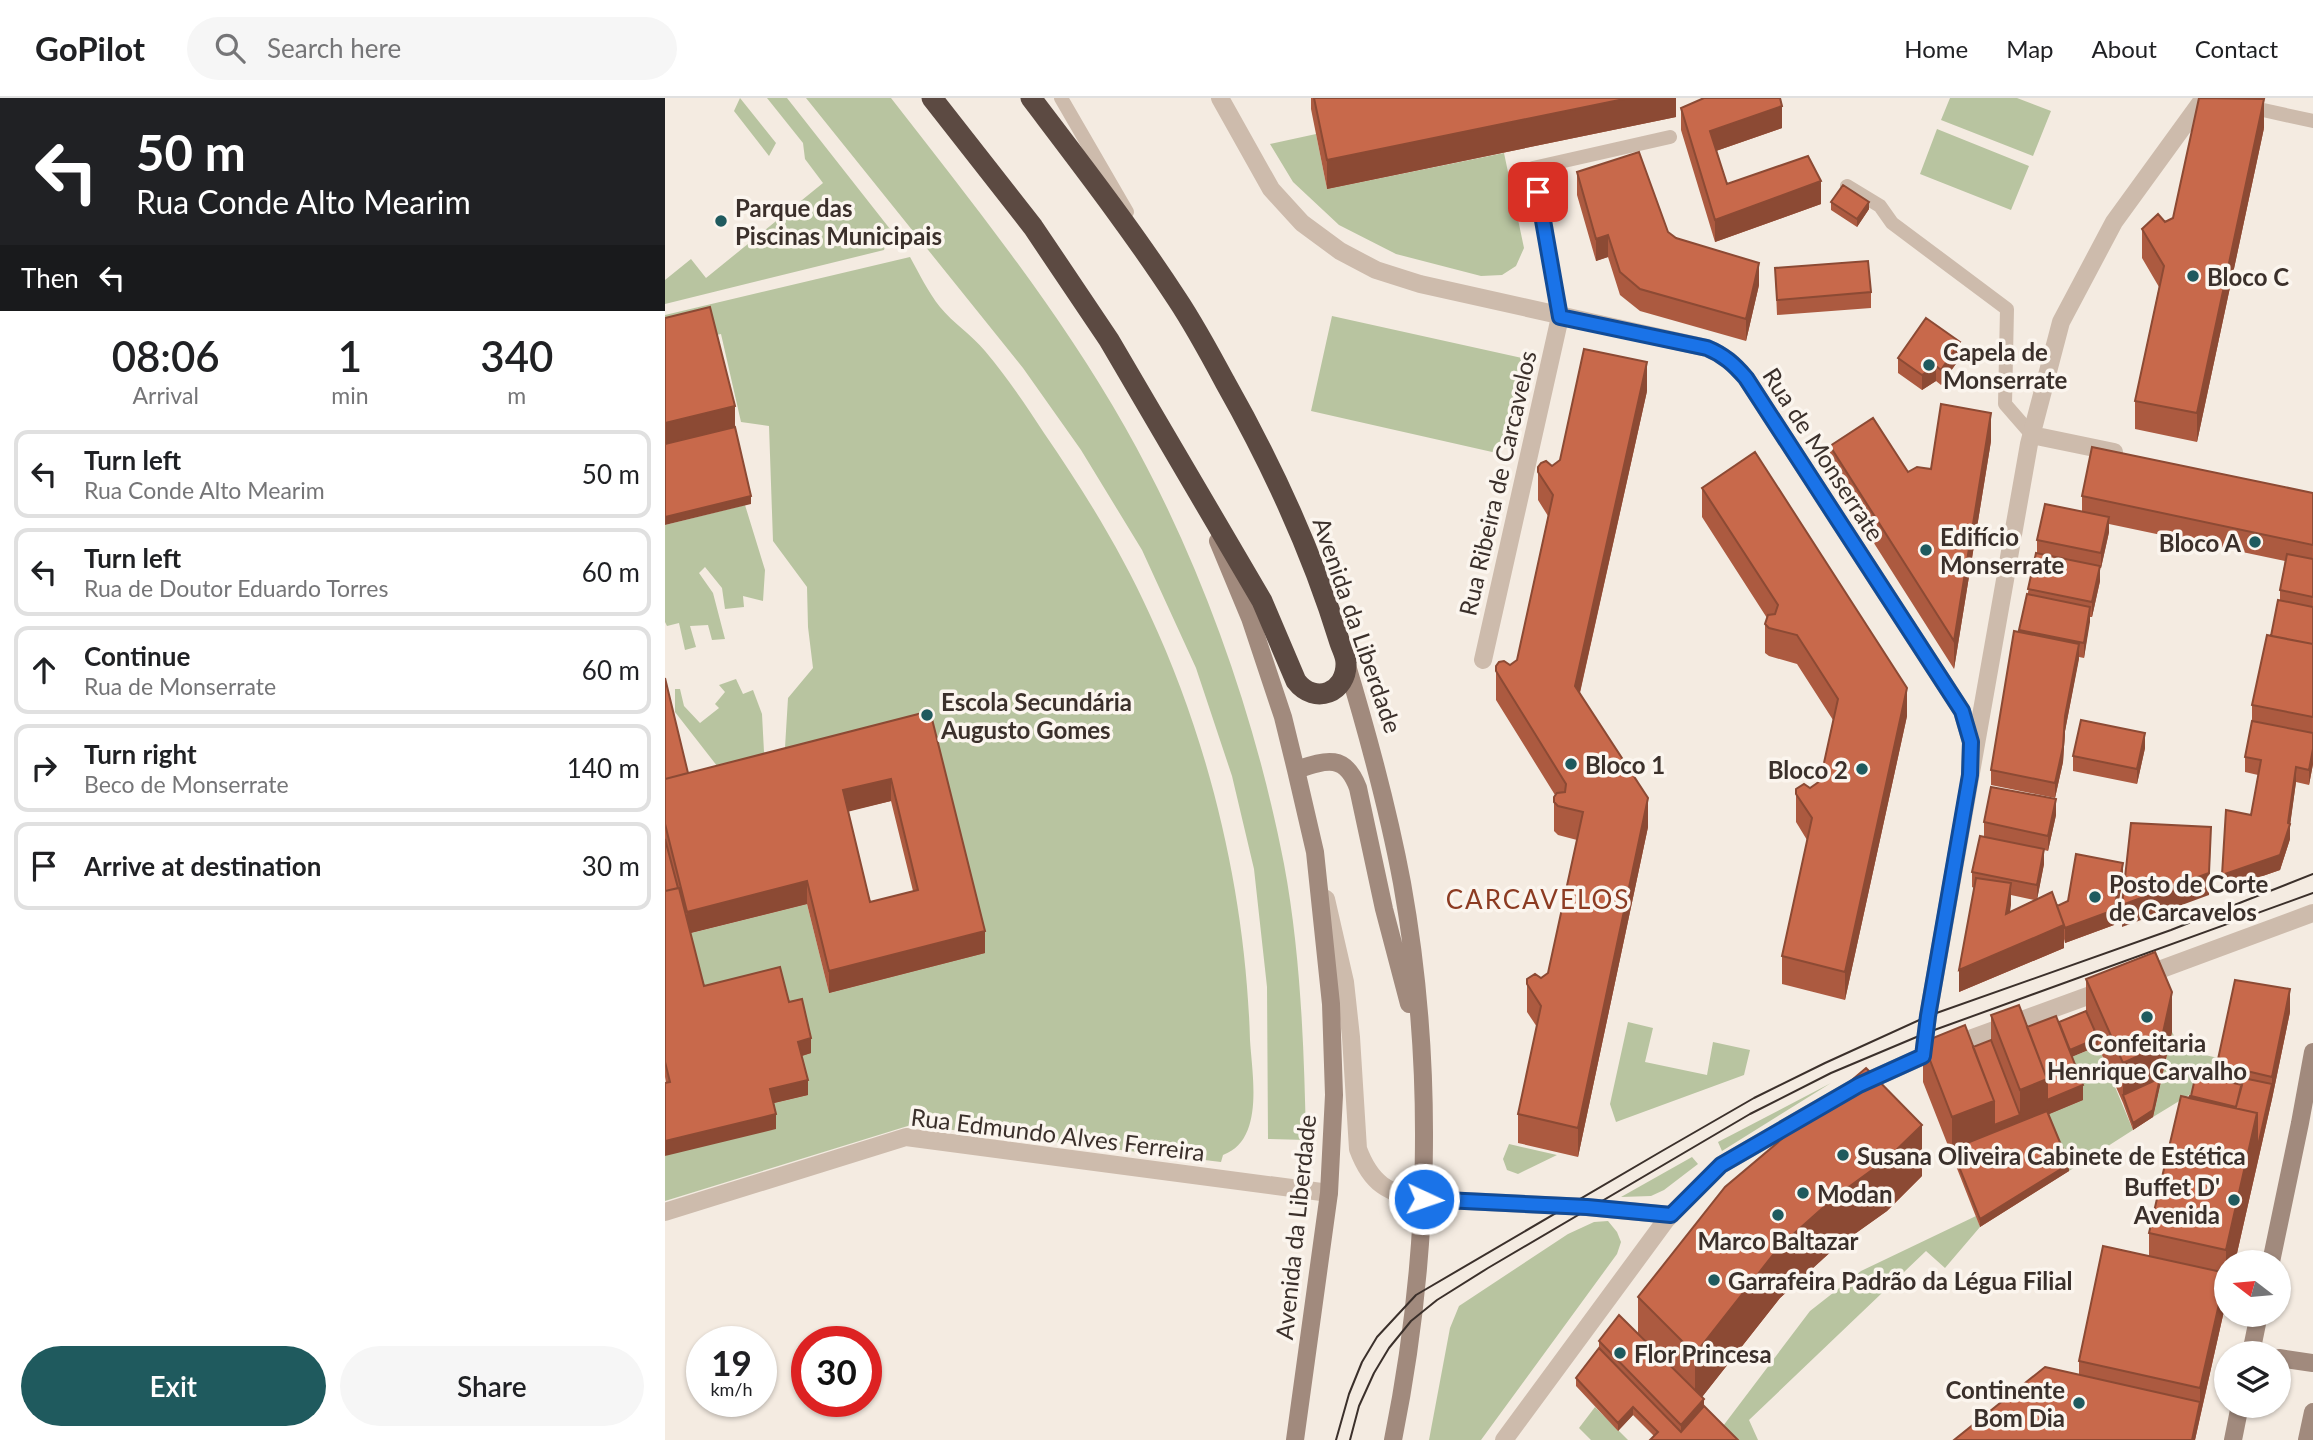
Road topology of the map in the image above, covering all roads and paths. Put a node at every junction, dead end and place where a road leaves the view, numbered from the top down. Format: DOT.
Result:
graph roads {
  1 [pos="932,98"];
  2 [pos="1031,98"];
  3 [pos="1061,98"];
  4 [pos="1220,98"];
  5 [pos="2204,98"];
  6 [pos="2223,101"];
  7 [pos="2313,121"];
  8 [pos="1670,136"];
  9 [pos="1847,186"];
  10 [pos="1176,298"];
  11 [pos="1560,317"];
  12 [pos="2032,435"];
  13 [pos="2125,455"];
  14 [pos="1182,465"];
  15 [pos="1483,660"];
  16 [pos="1346,662"];
  17 [pos="1296,770"];
  18 [pos="1970,775"];
  19 [pos="1315,852"];
  20 [pos="2313,913"];
  21 [pos="2313,1052"];
  22 [pos="1422,1055"];
  23 [pos="1923,1056"];
  24 [pos="1329,1193"];
  25 [pos="1424,1199"];
  26 [pos="665,1212"];
  27 [pos="1671,1215"];
  28 [pos="2273,1250"];
  29 [pos="2291,1360"];
  30 [pos="2313,1363"];
  31 [pos="2313,1412"];
  32 [pos="2237,1418"];
  33 [pos="1295,1440"];
  34 [pos="1393,1440"];
  35 [pos="1504,1440"];
  36 [pos="2232,1440"];
  37 [pos="2307,1440"];
  1 -- 14 [label="highway, Avenida da Liberdade"];
  2 -- 10 [label="highway, Avenida da Liberdade"];
  3 -- 10 [label="lane"];
  4 -- 11 [label="street, Rua de Monserrate"];
  5 -- 12 [label="street"];
  6 -- 7 [label="lane"];
  8 -- 11 [label="lane"];
  9 -- 12 [label="lane"];
  10 -- 16 [label="highway, Avenida da Liberdade"];
  11 -- 15 [label="street, Rua Ribeira de Carcavelos"];
  11 -- 18 [label="street, Rua de Monserrate"];
  12 -- 13 [label="street"];
  12 -- 18 [label="street"];
  14 -- 16 [label="highway"];
  14 -- 17 [label="main road, Avenida da Liberdade"];
  16 -- 22 [label="main road, Avenida da Liberdade"];
  17 -- 19 [label="main road, Avenida da Liberdade"];
  17 -- 22 [label="main road"];
  18 -- 23 [label="street"];
  19 -- 24 [label="main road, Avenida da Liberdade"];
  19 -- 25 [label="street, Avenida da Liberdade"];
  20 -- 23 [label="street"];
  21 -- 28 [label="main road"];
  22 -- 25 [label="main road, Avenida da Liberdade"];
  23 -- 27 [label="street"];
  24 -- 26 [label="street, Rua Edmundo Alves Ferreira"];
  24 -- 33 [label="main road, Avenida da Liberdade"];
  25 -- 27 [label="street"];
  25 -- 34 [label="main road, Avenida da Liberdade"];
  27 -- 35 [label="street"];
  29 -- 30 [label="main road"];
  31 -- 37 [label="main road"];
  32 -- 36 [label="main road"];
}
